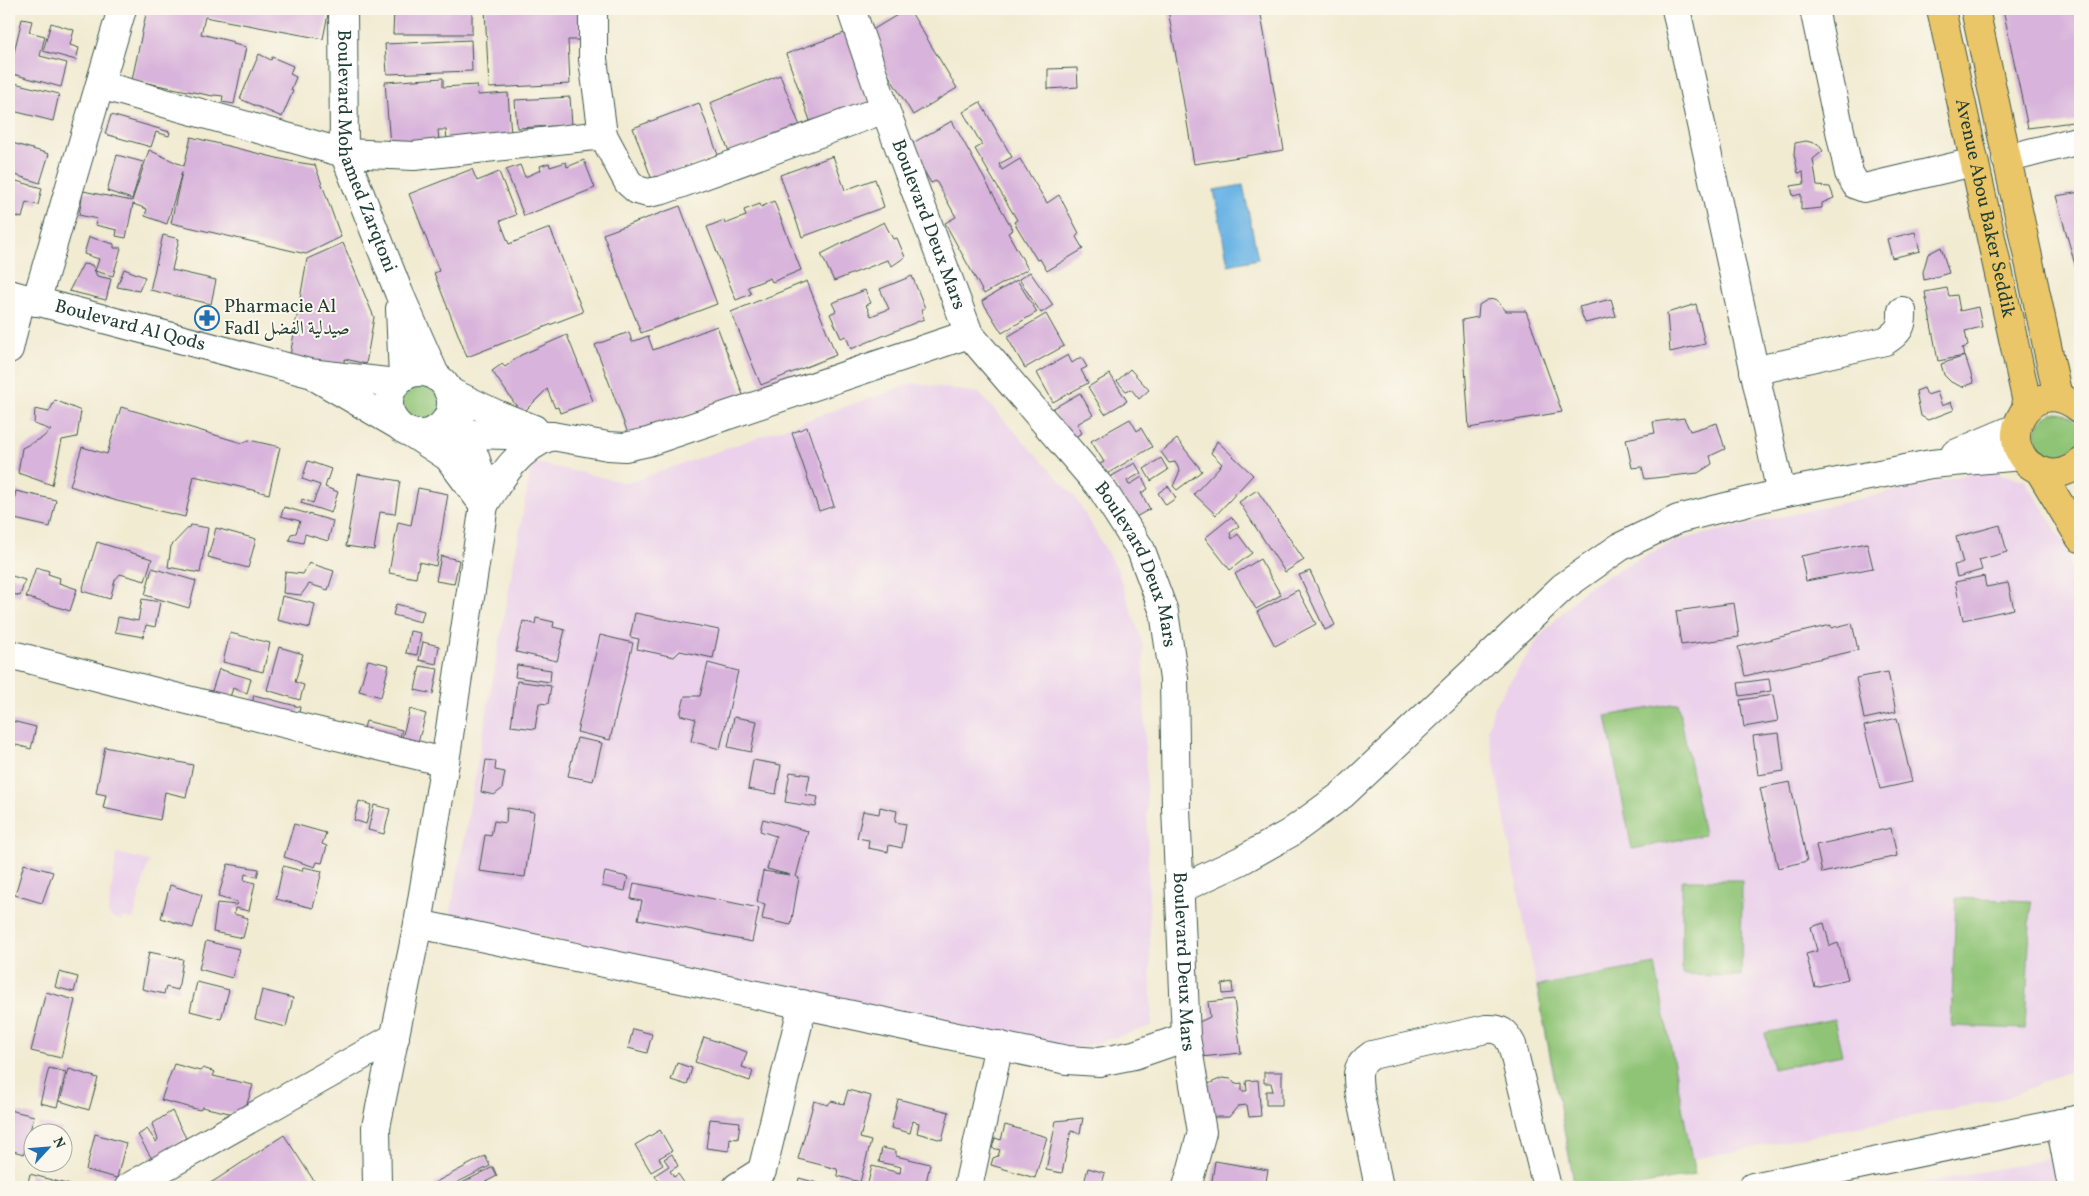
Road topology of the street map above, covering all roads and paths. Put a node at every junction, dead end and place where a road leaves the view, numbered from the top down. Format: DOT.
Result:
graph roads {
  1 [pos="122,9"];
  2 [pos="343,9"];
  3 [pos="593,9"];
  4 [pos="850,9"];
  5 [pos="1676,9"];
  6 [pos="1814,9"];
  7 [pos="1941,9"];
  8 [pos="1975,9"];
  9 [pos="100,85"];
  10 [pos="885,109"];
  11 [pos="603,135"];
  12 [pos="2080,140"];
  13 [pos="344,153"];
  14 [pos="2006,159"];
  15 [pos="1974,162"];
  16 [pos="399,293"];
  17 [pos="22,298"];
  18 [pos="1902,312"];
  19 [pos="969,334"];
  20 [pos="9,349"];
  21 [pos="1754,371"];
  22 [pos="309,373"];
  23 [pos="400,380"];
  24 [pos="445,391"];
  25 [pos="2069,403"];
  26 [pos="2022,418"];
  27 [pos="412,430"];
  28 [pos="464,434"];
  29 [pos="552,436"];
  30 [pos="2030,463"];
  31 [pos="1931,464"];
  32 [pos="2080,471"];
  33 [pos="1780,493"];
  34 [pos="484,505"];
  35 [pos="2080,538"];
  36 [pos="9,654"];
  37 [pos="446,762"];
  38 [pos="1180,889"];
  39 [pos="418,924"];
  40 [pos="803,1004"];
  41 [pos="395,1037"];
  42 [pos="1186,1038"];
  43 [pos="999,1045"];
  44 [pos="2075,1120"];
  45 [pos="761,1179"];
  46 [pos="376,1186"];
  47 [pos="129,1187"];
  48 [pos="737,1187"];
  49 [pos="968,1187"];
  50 [pos="1187,1187"];
  51 [pos="1379,1187"];
  52 [pos="1547,1187"];
  53 [pos="1754,1187"];
  54 [pos="2072,1187"];
  1 -- 9 [label="street"];
  2 -- 13 [label="street, Boulevard Mohamed Zarqtoni"];
  3 -- 11 [label="street"];
  4 -- 10 [label="street, Boulevard Deux Mars"];
  5 -- 21 [label="street"];
  6 -- 15 [label="street"];
  7 -- 15 [label="main road, Avenue Abou Baker Seddik"];
  8 -- 14 [label="main road, Avenue Abou Baker Seddik"];
  9 -- 13 [label="street"];
  9 -- 17 [label="street"];
  10 -- 11 [label="street"];
  10 -- 19 [label="street, Boulevard Deux Mars"];
  11 -- 13 [label="street"];
  12 -- 14 [label="street"];
  13 -- 16 [label="street, Boulevard Mohamed Zarqtoni"];
  14 -- 25 [label="main road, Avenue Abou Baker Seddik"];
  15 -- 26 [label="main road, Avenue Abou Baker Seddik"];
  16 -- 23 [label="street"];
  16 -- 24 [label="street, Boulevard Mohamed Zarqtoni"];
  17 -- 20 [label="street"];
  17 -- 22 [label="street, Boulevard Al Qods"];
  18 -- 21 [label="street"];
  19 -- 29 [label="street"];
  19 -- 38 [label="street, Boulevard Deux Mars"];
  21 -- 33 [label="street"];
  22 -- 23 [label="street"];
  22 -- 27 [label="street"];
  23 -- 24 [label="street"];
  23 -- 27 [label="street"];
  24 -- 27 [label="street"];
  24 -- 28 [label="street, Boulevard Mohamed Zarqtoni"];
  24 -- 29 [label="street"];
  25 -- 26 [label="main road"];
  26 -- 30 [label="main road, Avenue Abou Baker Seddik"];
  26 -- 31 [label="street"];
  27 -- 28 [label="street"];
  27 -- 34 [label="street"];
  28 -- 29 [label="street"];
  28 -- 34 [label="street, Boulevard Mohamed Zarqtoni"];
  29 -- 34 [label="street"];
  30 -- 31 [label="street"];
  30 -- 32 [label="main road"];
  30 -- 35 [label="main road"];
  31 -- 33 [label="street"];
  33 -- 38 [label="street"];
  34 -- 37 [label="street"];
  36 -- 37 [label="street"];
  37 -- 39 [label="street"];
  38 -- 42 [label="street, Boulevard Deux Mars"];
  39 -- 40 [label="street"];
  39 -- 41 [label="street"];
  40 -- 43 [label="street"];
  40 -- 45 [label="street"];
  41 -- 46 [label="street"];
  41 -- 47 [label="street"];
  42 -- 43 [label="street"];
  42 -- 50 [label="street, Boulevard Deux Mars"];
  43 -- 49 [label="street"];
  44 -- 53 [label="street"];
  44 -- 54 [label="street"];
  45 -- 48 [label="street"];
  51 -- 52 [label="street"];
}
